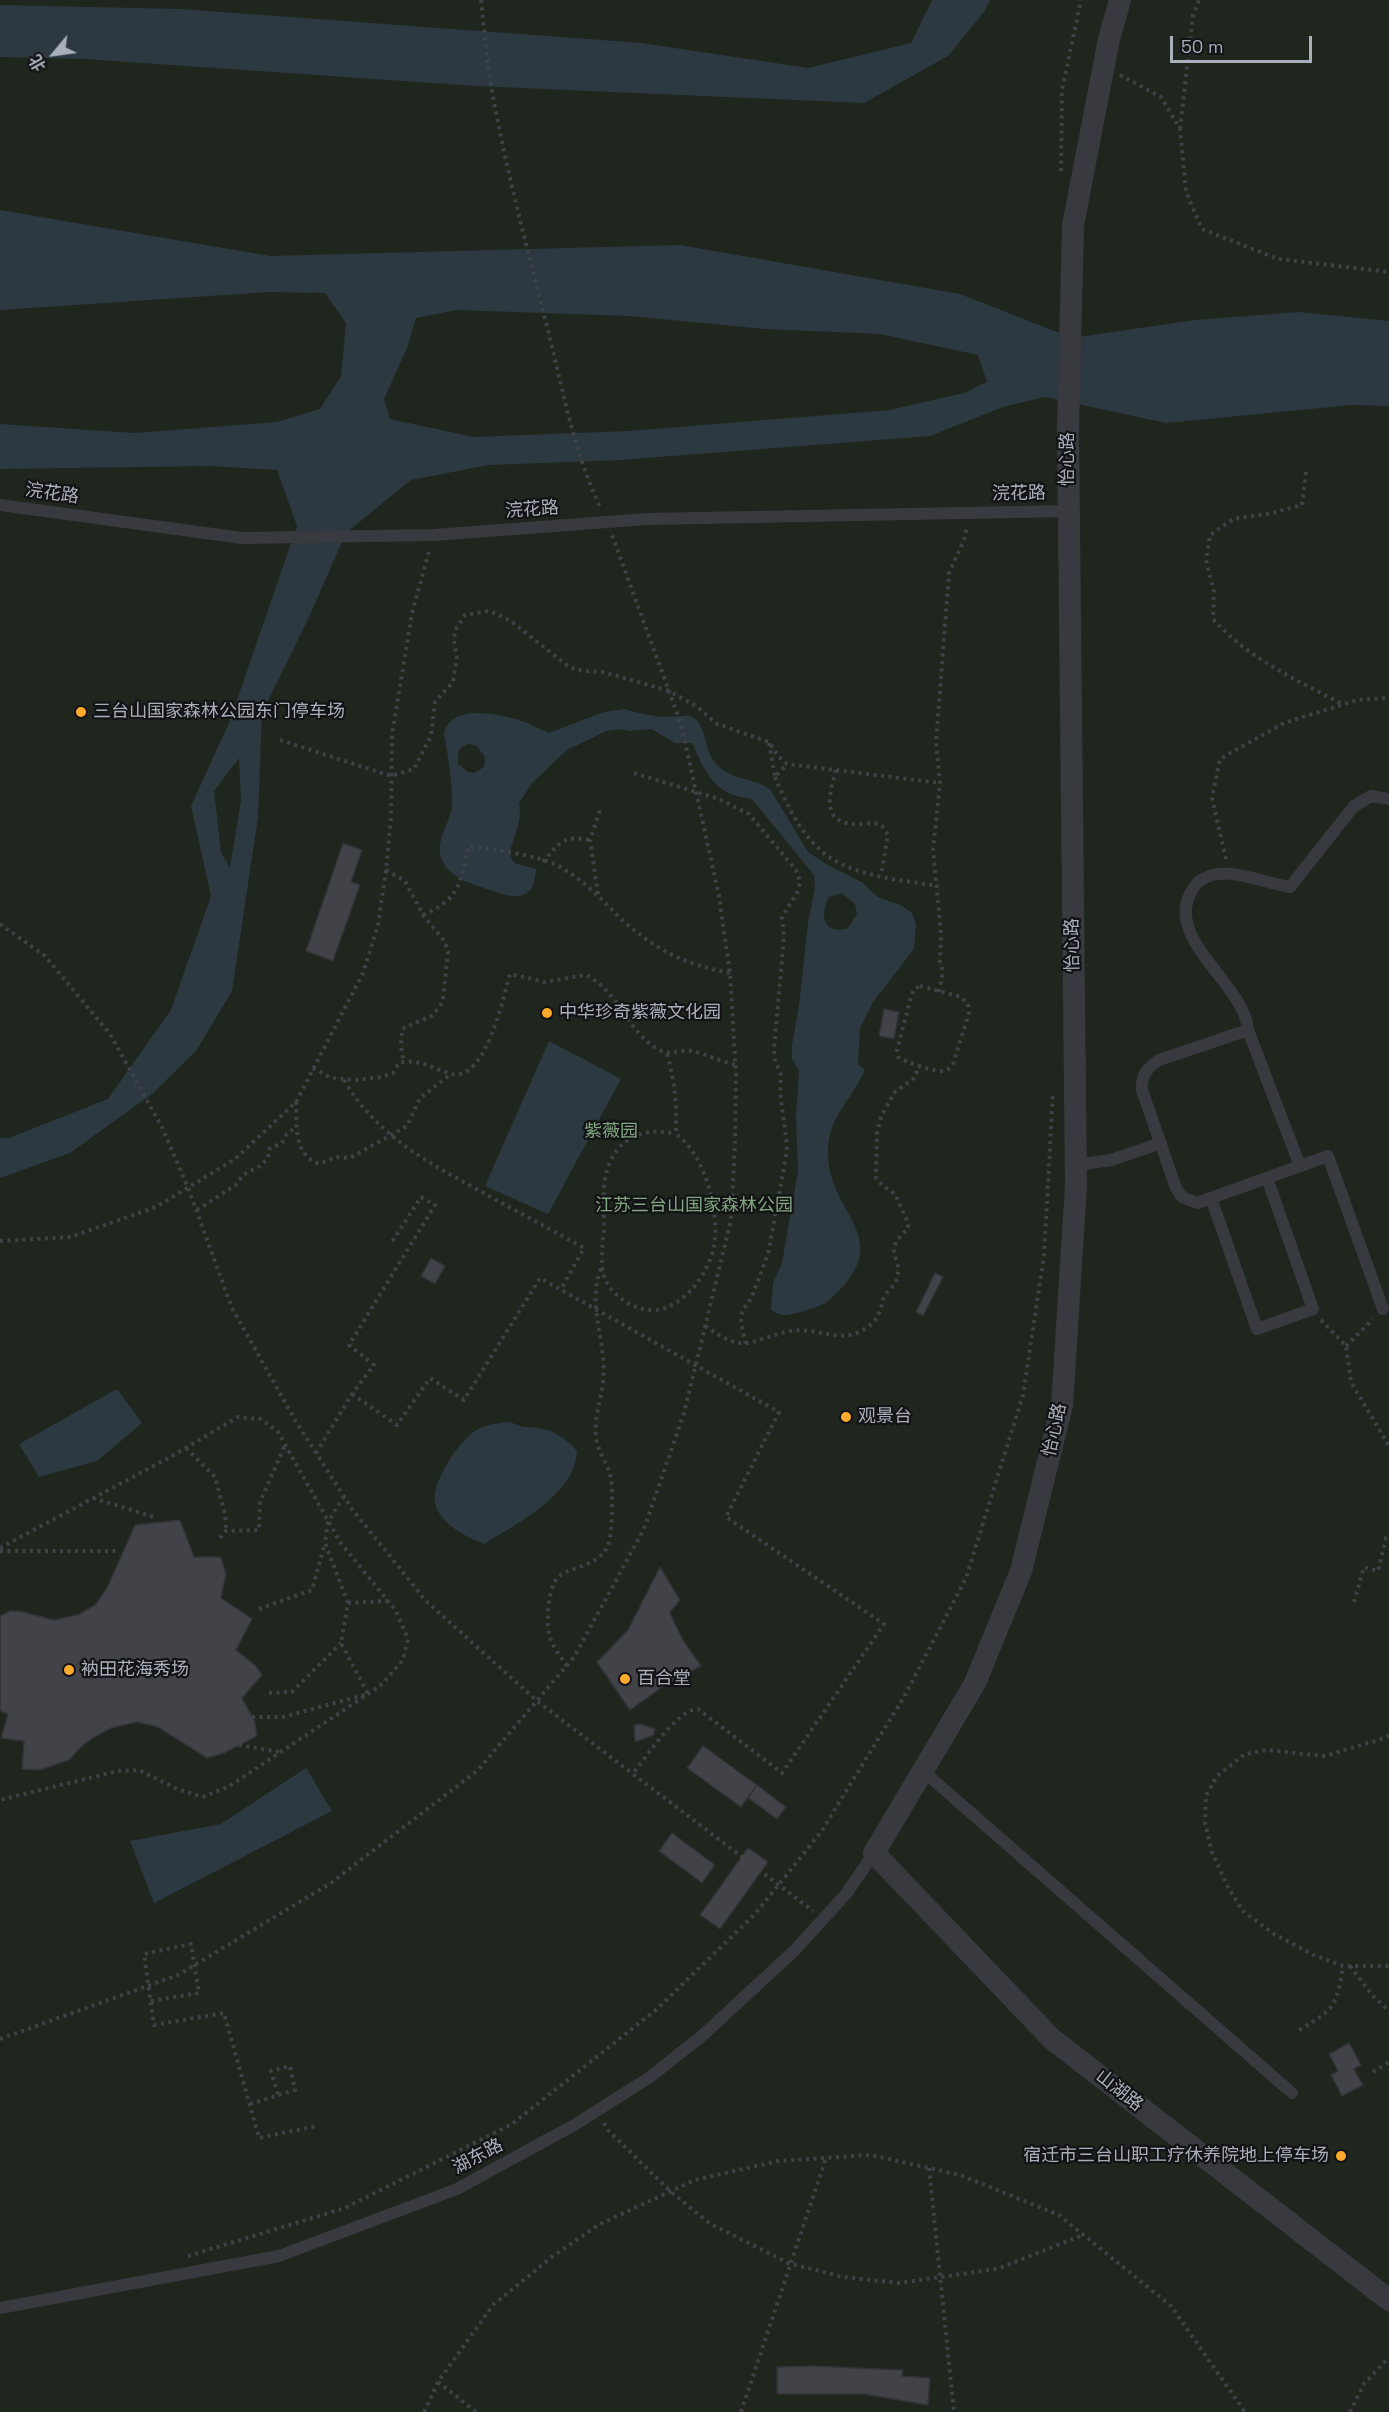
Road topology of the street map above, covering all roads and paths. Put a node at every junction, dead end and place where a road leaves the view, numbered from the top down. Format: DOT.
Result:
graph roads {
  1 [pos="481,0"];
  2 [pos="1081,0"];
  3 [pos="1120,0"];
  4 [pos="1199,0"];
  5 [pos="1104,66"];
  6 [pos="1180,129"];
  7 [pos="1061,175"];
  8 [pos="1389,272"];
  9 [pos="1306,472"];
  10 [pos="0,505"];
  11 [pos="1069,511"];
  12 [pos="969,513"];
  13 [pos="607,522"];
  14 [pos="434,535"];
  15 [pos="669,691"];
  16 [pos="1389,698"];
  17 [pos="1342,704"];
  18 [pos="280,740"];
  19 [pos="769,742"];
  20 [pos="787,764"];
  21 [pos="836,770"];
  22 [pos="634,773"];
  23 [pos="391,776"];
  24 [pos="775,777"];
  25 [pos="940,783"];
  26 [pos="696,793"];
  27 [pos="1389,799"];
  28 [pos="600,810"];
  29 [pos="591,840"];
  30 [pos="543,862"];
  31 [pos="386,870"];
  32 [pos="1230,873"];
  33 [pos="881,876"];
  34 [pos="938,886"];
  35 [pos="598,895"];
  36 [pos="423,915"];
  37 [pos="0,924"];
  38 [pos="730,974"];
  39 [pos="939,992"];
  40 [pos="1248,1030"];
  41 [pos="667,1054"];
  42 [pos="404,1062"];
  43 [pos="736,1065"];
  44 [pos="920,1065"];
  45 [pos="313,1068"];
  46 [pos="452,1074"];
  47 [pos="344,1080"];
  48 [pos="1053,1085"];
  49 [pos="296,1102"];
  50 [pos="297,1126"];
  51 [pos="676,1134"];
  52 [pos="390,1135"];
  53 [pos="1161,1143"];
  54 [pos="1076,1165"];
  55 [pos="1300,1166"];
  56 [pos="1267,1178"];
  57 [pos="188,1188"];
  58 [pos="1211,1198"];
  59 [pos="197,1210"];
  60 [pos="0,1241"];
  61 [pos="390,1245"];
  62 [pos="603,1264"];
  63 [pos="561,1289"];
  64 [pos="594,1308"];
  65 [pos="1313,1309"];
  66 [pos="1383,1309"];
  67 [pos="705,1326"];
  68 [pos="746,1345"];
  69 [pos="1346,1346"];
  70 [pos="695,1365"];
  71 [pos="352,1394"];
  72 [pos="285,1445"];
  73 [pos="1389,1446"];
  74 [pos="186,1448"];
  75 [pos="316,1453"];
  76 [pos="344,1496"];
  77 [pos="93,1498"];
  78 [pos="154,1517"];
  79 [pos="328,1522"];
  80 [pos="226,1531"];
  81 [pos="220,1538"];
  82 [pos="1389,1538"];
  83 [pos="325,1543"];
  84 [pos="0,1549"];
  85 [pos="116,1551"];
  86 [pos="388,1601"];
  87 [pos="1354,1602"];
  88 [pos="348,1604"];
  89 [pos="259,1609"];
  90 [pos="341,1643"];
  91 [pos="567,1666"];
  92 [pos="269,1693"];
  93 [pos="368,1694"];
  94 [pos="537,1701"];
  95 [pos="252,1717"];
  96 [pos="1389,1735"];
  97 [pos="239,1745"];
  98 [pos="280,1752"];
  99 [pos="923,1771"];
  100 [pos="632,1774"];
  101 [pos="0,1800"];
  102 [pos="874,1853"];
  103 [pos="778,1885"];
  104 [pos="823,1918"];
  105 [pos="194,1965"];
  106 [pos="1343,1966"];
  107 [pos="1350,1966"];
  108 [pos="1389,1966"];
  109 [pos="149,1986"];
  110 [pos="151,2001"];
  111 [pos="1389,2011"];
  112 [pos="1299,2030"];
  113 [pos="0,2039"];
  114 [pos="1389,2062"];
  115 [pos="1373,2072"];
  116 [pos="1292,2093"];
  117 [pos="278,2095"];
  118 [pos="249,2104"];
  119 [pos="596,2112"];
  120 [pos="316,2126"];
  121 [pos="826,2158"];
  122 [pos="929,2168"];
  123 [pos="670,2191"];
  124 [pos="1084,2235"];
  125 [pos="178,2260"];
  126 [pos="791,2264"];
  127 [pos="940,2279"];
  128 [pos="1389,2300"];
  129 [pos="0,2308"];
  130 [pos="1389,2357"];
  131 [pos="438,2382"];
  132 [pos="424,2412"];
  133 [pos="476,2412"];
  134 [pos="741,2412"];
  135 [pos="954,2412"];
  136 [pos="1245,2412"];
  137 [pos="1350,2412"];
  1 -- 13 [label="path"];
  2 -- 7 [label="path"];
  3 -- 5 [label="street, 怡心路"];
  4 -- 6 [label="path"];
  5 -- 6 [label="path"];
  5 -- 11 [label="street, 怡心路"];
  6 -- 8 [label="path"];
  9 -- 17 [label="path"];
  10 -- 14 [label="lane, 浣花路"];
  11 -- 12 [label="lane, 浣花路"];
  11 -- 54 [label="street, 怡心路"];
  12 -- 13 [label="lane, 浣花路"];
  12 -- 25 [label="path"];
  13 -- 14 [label="lane, 浣花路"];
  13 -- 15 [label="path"];
  14 -- 23 [label="path"];
  15 -- 19 [label="path"];
  15 -- 23 [label="path"];
  15 -- 26 [label="path"];
  16 -- 17 [label="path"];
  17 -- 32 [label="path"];
  18 -- 23 [label="path"];
  19 -- 20 [label="path"];
  19 -- 24 [label="path"];
  20 -- 21 [label="path"];
  20 -- 24 [label="path"];
  21 -- 25 [label="path"];
  21 -- 33 [label="path"];
  22 -- 26 [label="path"];
  23 -- 31 [label="path"];
  24 -- 33 [label="path"];
  25 -- 34 [label="path"];
  26 -- 38 [label="path"];
  26 -- 68 [label="path"];
  27 -- 32 [label="lane"];
  28 -- 29 [label="path"];
  29 -- 30 [label="path"];
  29 -- 35 [label="path"];
  30 -- 35 [label="path"];
  30 -- 36 [label="path"];
  31 -- 36 [label="path"];
  31 -- 45 [label="path"];
  32 -- 40 [label="lane"];
  33 -- 34 [label="path"];
  34 -- 39 [label="path"];
  35 -- 38 [label="path"];
  36 -- 42 [label="path"];
  37 -- 57 [label="path"];
  38 -- 43 [label="path"];
  39 -- 44 [label="path"];
  39 -- 44 [label="path"];
  40 -- 53 [label="lane"];
  40 -- 55 [label="lane"];
  41 -- 43 [label="path"];
  41 -- 46 [label="path"];
  41 -- 51 [label="path"];
  42 -- 46 [label="path"];
  42 -- 47 [label="path"];
  43 -- 67 [label="path"];
  44 -- 68 [label="path"];
  45 -- 47 [label="path"];
  45 -- 49 [label="path"];
  46 -- 52 [label="path"];
  47 -- 52 [label="path"];
  48 -- 103 [label="path"];
  49 -- 50 [label="path"];
  49 -- 57 [label="path"];
  50 -- 52 [label="path"];
  50 -- 59 [label="path"];
  51 -- 62 [label="path"];
  51 -- 62 [label="path"];
  52 -- 63 [label="path"];
  53 -- 54 [label="lane"];
  53 -- 58 [label="lane"];
  54 -- 99 [label="street, 怡心路"];
  55 -- 56 [label="lane"];
  55 -- 66 [label="lane"];
  56 -- 58 [label="lane"];
  56 -- 65 [label="lane"];
  57 -- 59 [label="path"];
  57 -- 60 [label="path"];
  58 -- 65 [label="lane"];
  59 -- 75 [label="path"];
  61 -- 71 [label="path"];
  62 -- 64 [label="path"];
  63 -- 64 [label="path"];
  63 -- 71 [label="path"];
  64 -- 70 [label="path"];
  64 -- 91 [label="path"];
  65 -- 69 [label="path"];
  66 -- 69 [label="path"];
  67 -- 68 [label="path"];
  67 -- 70 [label="path"];
  69 -- 73 [label="path"];
  70 -- 91 [label="path"];
  70 -- 100 [label="path"];
  71 -- 75 [label="path"];
  72 -- 74 [label="path"];
  72 -- 79 [label="path"];
  72 -- 80 [label="path"];
  74 -- 77 [label="path"];
  74 -- 80 [label="path"];
  75 -- 76 [label="path"];
  76 -- 79 [label="path"];
  76 -- 94 [label="path"];
  77 -- 78 [label="path"];
  77 -- 84 [label="path"];
  79 -- 83 [label="path"];
  79 -- 86 [label="path"];
  80 -- 81 [label="path"];
  82 -- 87 [label="path"];
  83 -- 88 [label="path"];
  83 -- 89 [label="path"];
  84 -- 85 [label="path"];
  86 -- 88 [label="path"];
  86 -- 93 [label="path"];
  88 -- 90 [label="path"];
  90 -- 92 [label="path"];
  90 -- 93 [label="path"];
  91 -- 94 [label="path"];
  93 -- 95 [label="path"];
  93 -- 98 [label="path"];
  94 -- 100 [label="path"];
  94 -- 105 [label="path"];
  96 -- 106 [label="path"];
  97 -- 98 [label="path"];
  98 -- 101 [label="path"];
  99 -- 102 [label="street, 怡心路"];
  99 -- 116 [label="lane"];
  100 -- 103 [label="path"];
  102 -- 104 [label="lane, 湖东路"];
  102 -- 128 [label="street, 山湖路"];
  103 -- 104 [label="path"];
  103 -- 125 [label="path"];
  104 -- 119 [label="lane, 湖东路"];
  105 -- 109 [label="path"];
  105 -- 109 [label="path"];
  105 -- 110 [label="path"];
  106 -- 107 [label="path"];
  106 -- 112 [label="path"];
  107 -- 108 [label="path"];
  107 -- 111 [label="path"];
  109 -- 110 [label="path"];
  109 -- 113 [label="path"];
  110 -- 118 [label="path"];
  114 -- 115 [label="path"];
  117 -- 117 [label="path"];
  117 -- 118 [label="path"];
  118 -- 120 [label="path"];
  119 -- 123 [label="path"];
  119 -- 129 [label="lane, 湖东路"];
  121 -- 122 [label="path"];
  121 -- 123 [label="path"];
  121 -- 126 [label="path"];
  122 -- 124 [label="path"];
  122 -- 127 [label="path"];
  123 -- 126 [label="path"];
  123 -- 131 [label="path"];
  124 -- 127 [label="path"];
  124 -- 136 [label="path"];
  126 -- 127 [label="path"];
  126 -- 134 [label="path"];
  127 -- 135 [label="path"];
  130 -- 137 [label="path"];
  131 -- 132 [label="path"];
  131 -- 133 [label="path"];
}
